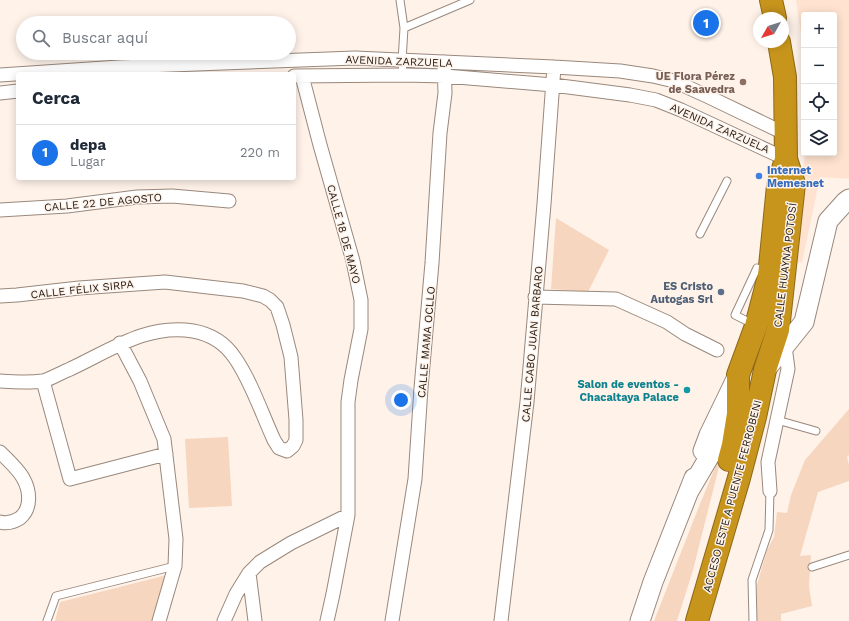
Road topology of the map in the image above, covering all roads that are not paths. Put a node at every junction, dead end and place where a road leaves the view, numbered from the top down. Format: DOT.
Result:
graph roads {
  1 [pos="400,0"];
  2 [pos="470,0"];
  3 [pos="771,0"];
  4 [pos="774,12"];
  5 [pos="404,28"];
  6 [pos="780,48"];
  7 [pos="402,61"];
  8 [pos="444,62"];
  9 [pos="554,67"];
  10 [pos="45,72"];
  11 [pos="16,74"];
  12 [pos="0,75"];
  13 [pos="403,75"];
  14 [pos="298,76"];
  15 [pos="445,76"];
  16 [pos="553,85"];
  17 [pos="16,91"];
  18 [pos="0,92"];
  19 [pos="786,134"];
  20 [pos="786,159"];
  21 [pos="727,181"];
  22 [pos="849,199"];
  23 [pos="229,201"];
  24 [pos="0,210"];
  25 [pos="700,234"];
  26 [pos="756,268"];
  27 [pos="0,296"];
  28 [pos="535,297"];
  29 [pos="756,326"];
  30 [pos="781,338"];
  31 [pos="120,343"];
  32 [pos="717,350"];
  33 [pos="765,370"];
  34 [pos="738,374"];
  35 [pos="0,380"];
  36 [pos="43,381"];
  37 [pos="738,414"];
  38 [pos="777,420"];
  39 [pos="816,431"];
  40 [pos="0,452"];
  41 [pos="166,454"];
  42 [pos="689,491"];
  43 [pos="770,491"];
  44 [pos="348,515"];
  45 [pos="0,522"];
  46 [pos="849,555"];
  47 [pos="175,566"];
  48 [pos="812,567"];
  49 [pos="249,574"];
  50 [pos="391,612"];
  51 [pos="47,621"];
  52 [pos="159,621"];
  53 [pos="224,621"];
  54 [pos="255,621"];
  55 [pos="327,621"];
  56 [pos="501,621"];
  57 [pos="640,621"];
  58 [pos="683,621"];
  59 [pos="698,621"];
  60 [pos="753,621"];
  1 -- 5 [label="lane"];
  2 -- 5 [label="lane"];
  3 -- 4 [label="highway"];
  5 -- 7 [label="lane"];
  6 -- 19 [label="highway, CALLE HUAYNA POTOSÍ"];
  7 -- 8 [label="street, AVENIDA ZARZUELA"];
  7 -- 10 [label="street, AVENIDA ZARZUELA"];
  7 -- 13 [label="lane"];
  8 -- 9 [label="street, AVENIDA ZARZUELA"];
  8 -- 15 [label="street, CALLE MAMA OCLLO"];
  9 -- 16 [label="street, CALLE CABO JUAN BARBARO"];
  9 -- 19 [label="street, AVENIDA ZARZUELA"];
  11 -- 12 [label="street, AVENIDA ZARZUELA"];
  13 -- 14 [label="street, AVENIDA ZARZUELA"];
  13 -- 15 [label="street, AVENIDA ZARZUELA"];
  14 -- 44 [label="street, CALLE 18 DE MAYO"];
  15 -- 16 [label="street, AVENIDA ZARZUELA"];
  15 -- 50 [label="street, CALLE MAMA OCLLO"];
  16 -- 20 [label="street, AVENIDA ZARZUELA"];
  16 -- 28 [label="street, CALLE CABO JUAN BARBARO"];
  17 -- 18 [label="street"];
  19 -- 20 [label="highway, CALLE HUAYNA POTOSÍ"];
  20 -- 29 [label="highway, CALLE HUAYNA POTOSÍ"];
  20 -- 30 [label="highway, CALLE HUAYNA POTOSÍ"];
  21 -- 25 [label="lane"];
  22 -- 30 [label="street"];
  23 -- 24 [label="street, CALLE 22 DE AGOSTO"];
  26 -- 29 [label="lane"];
  27 -- 31 [label="street, CALLE FÉLIX SIRPA"];
  28 -- 32 [label="street"];
  28 -- 56 [label="street, CALLE CABO JUAN BARBARO"];
  29 -- 30 [label="street"];
  29 -- 34 [label="highway, CALLE HUAYNA POTOSÍ"];
  30 -- 33 [label="highway, CALLE HUAYNA POTOSÍ"];
  30 -- 38 [label="street"];
  31 -- 36 [label="street"];
  31 -- 41 [label="street"];
  33 -- 37 [label="street"];
  33 -- 59 [label="highway, ACCESO ESTE A PUENTE FERROBENI"];
  34 -- 37 [label="highway, ACCESO ESTE A PUENTE FERROBENI"];
  34 -- 42 [label="street"];
  35 -- 36 [label="street"];
  36 -- 41 [label="street"];
  37 -- 42 [label="street"];
  37 -- 58 [label="highway, ACCESO ESTE A PUENTE FERROBENI"];
  38 -- 39 [label="lane"];
  38 -- 43 [label="street"];
  40 -- 45 [label="street"];
  41 -- 47 [label="street"];
  42 -- 57 [label="street"];
  43 -- 60 [label="lane"];
  44 -- 49 [label="street"];
  44 -- 55 [label="street, CALLE 18 DE MAYO"];
  46 -- 48 [label="lane"];
  47 -- 51 [label="lane"];
  47 -- 52 [label="street"];
  49 -- 53 [label="street"];
  49 -- 54 [label="street"];
}
